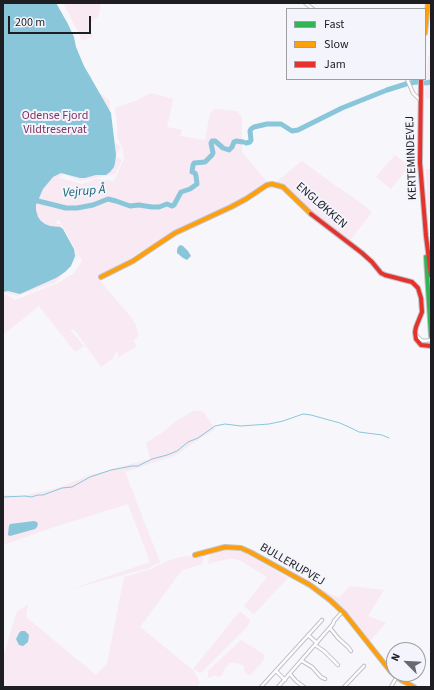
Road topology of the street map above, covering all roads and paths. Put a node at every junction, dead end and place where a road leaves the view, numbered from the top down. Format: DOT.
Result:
graph roads {
  1 [pos="428,3"];
  2 [pos="426,23"];
  3 [pos="407,80"];
  4 [pos="421,80"];
  5 [pos="420,100"];
  6 [pos="429,276"];
  7 [pos="101,277"];
  8 [pos="431,305"];
  9 [pos="415,332"];
  10 [pos="431,336"];
  11 [pos="431,340"];
  12 [pos="431,346"];
  13 [pos="195,555"];
  14 [pos="342,612"];
  15 [pos="322,620"];
  16 [pos="330,628"];
  17 [pos="308,635"];
  18 [pos="316,644"];
  19 [pos="351,651"];
  20 [pos="302,660"];
  21 [pos="338,665"];
  22 [pos="364,666"];
  23 [pos="386,666"];
  24 [pos="276,671"];
  25 [pos="360,671"];
  26 [pos="290,674"];
  27 [pos="363,674"];
  28 [pos="325,679"];
  29 [pos="285,680"];
  30 [pos="261,687"];
  31 [pos="278,687"];
  32 [pos="304,687"];
  33 [pos="344,687"];
  1 -- 2 [label="street"];
  3 -- 5 [label="street"];
  4 -- 5 [label="street, KERTEMINDEVEJ"];
  5 -- 6 [label="street, KERTEMINDEVEJ"];
  6 -- 8 [label="street"];
  6 -- 10 [label="street, KERTEMINDEVEJ"];
  7 -- 9 [label="street, ENGLØKKEN"];
  9 -- 11 [label="street"];
  9 -- 12 [label="street"];
  13 -- 14 [label="street, BULLERUPVEJ"];
  14 -- 16 [label="street"];
  14 -- 23 [label="street, BULLERUPVEJ"];
  15 -- 17 [label="street"];
  16 -- 18 [label="street"];
  16 -- 19 [label="street"];
  17 -- 18 [label="street"];
  17 -- 24 [label="street"];
  18 -- 20 [label="street"];
  18 -- 21 [label="street"];
  20 -- 26 [label="street"];
  20 -- 28 [label="street"];
  22 -- 25 [label="street"];
  24 -- 29 [label="street"];
  24 -- 30 [label="street"];
  25 -- 27 [label="street"];
  25 -- 33 [label="street"];
  26 -- 29 [label="street"];
  26 -- 32 [label="street"];
  29 -- 31 [label="street"];
}
